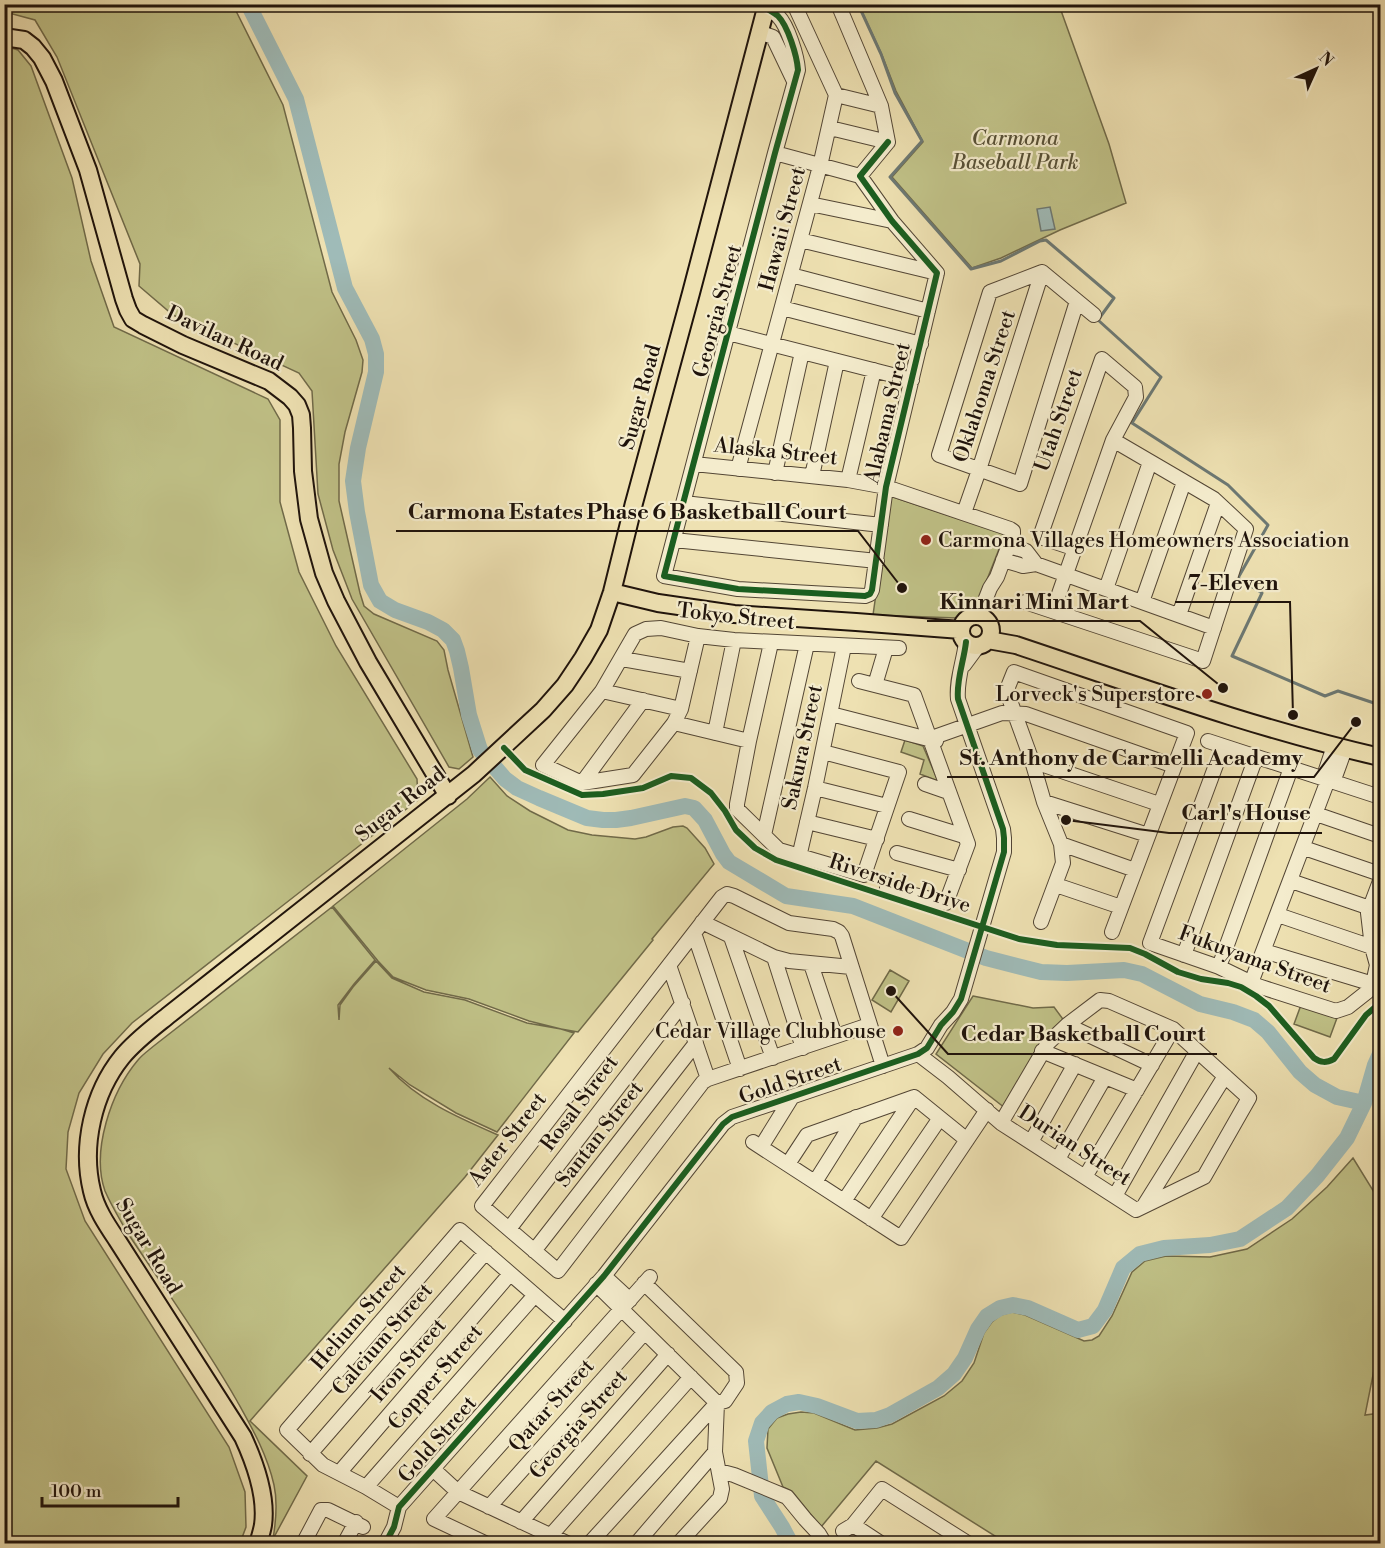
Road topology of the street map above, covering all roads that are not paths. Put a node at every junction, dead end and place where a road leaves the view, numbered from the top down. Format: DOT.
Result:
graph roads {
  1 [pos="794,4"];
  2 [pos="838,4"];
  3 [pos="766,6"];
  4 [pos="759,32"];
  5 [pos="4,36"];
  6 [pos="787,53"];
  7 [pos="836,95"];
  8 [pos="881,106"];
  9 [pos="830,128"];
  10 [pos="888,142"];
  11 [pos="775,153"];
  12 [pos="820,166"];
  13 [pos="860,176"];
  14 [pos="810,204"];
  15 [pos="892,221"];
  16 [pos="800,240"];
  17 [pos="1042,272"];
  18 [pos="937,273"];
  19 [pos="791,275"];
  20 [pos="1077,301"];
  21 [pos="782,308"];
  22 [pos="928,311"];
  23 [pos="1094,315"];
  24 [pos="728,333"];
  25 [pos="921,344"];
  26 [pos="772,345"];
  27 [pos="802,352"];
  28 [pos="837,361"];
  29 [pos="874,370"];
  30 [pos="912,380"];
  31 [pos="1113,440"];
  32 [pos="1150,462"];
  33 [pos="694,464"];
  34 [pos="738,469"];
  35 [pos="979,470"];
  36 [pos="775,473"];
  37 [pos="812,476"];
  38 [pos="848,480"];
  39 [pos="1184,482"];
  40 [pos="886,487"];
  41 [pos="684,503"];
  42 [pos="1218,503"];
  43 [pos="964,513"];
  44 [pos="881,525"];
  45 [pos="674,540"];
  46 [pos="1008,546"];
  47 [pos="1076,549"];
  48 [pos="1003,560"];
  49 [pos="877,561"];
  50 [pos="1036,564"];
  51 [pos="1067,575"];
  52 [pos="664,576"];
  53 [pos="1106,589"];
  54 [pos="612,592"];
  55 [pos="1025,602"];
  56 [pos="1142,602"];
  57 [pos="1053,611"];
  58 [pos="1179,615"];
  59 [pos="1214,628"];
  60 [pos="978,632"];
  61 [pos="698,636"];
  62 [pos="734,640"];
  63 [pos="771,643"];
  64 [pos="807,645"];
  65 [pos="844,646"];
  66 [pos="622,659"];
  67 [pos="690,671"];
  68 [pos="859,681"];
  69 [pos="875,685"];
  70 [pos="602,691"];
  71 [pos="643,700"];
  72 [pos="681,709"];
  73 [pos="831,714"];
  74 [pos="1014,714"];
  75 [pos="674,723"];
  76 [pos="967,729"];
  77 [pos="715,733"];
  78 [pos="931,740"];
  79 [pos="749,741"];
  80 [pos="1208,741"];
  81 [pos="1223,746"];
  82 [pos="1340,748"];
  83 [pos="823,752"];
  84 [pos="1256,757"];
  85 [pos="1380,757"];
  86 [pos="1032,761"];
  87 [pos="1174,766"];
  88 [pos="1291,768"];
  89 [pos="1328,780"];
  90 [pos="582,783"];
  91 [pos="925,784"];
  92 [pos="815,788"];
  93 [pos="948,792"];
  94 [pos="448,796"];
  95 [pos="1380,797"];
  96 [pos="1044,802"];
  97 [pos="1159,804"];
  98 [pos="887,806"];
  99 [pos="1316,814"];
  100 [pos="909,819"];
  101 [pos="807,822"];
  102 [pos="764,835"];
  103 [pos="1148,836"];
  104 [pos="1380,836"];
  105 [pos="964,837"];
  106 [pos="877,839"];
  107 [pos="1061,844"];
  108 [pos="1304,848"];
  109 [pos="897,853"];
  110 [pos="799,857"];
  111 [pos="959,870"];
  112 [pos="1135,870"];
  113 [pos="1380,874"];
  114 [pos="1290,881"];
  115 [pos="1380,881"];
  116 [pos="1056,885"];
  117 [pos="887,888"];
  118 [pos="1121,907"];
  119 [pos="1370,908"];
  120 [pos="1278,915"];
  121 [pos="1041,922"];
  122 [pos="698,928"];
  123 [pos="1112,932"];
  124 [pos="731,937"];
  125 [pos="1372,947"];
  126 [pos="1264,951"];
  127 [pos="1184,955"];
  128 [pos="774,957"];
  129 [pos="811,964"];
  130 [pos="669,965"];
  131 [pos="851,967"];
  132 [pos="1219,967"];
  133 [pos="1251,983"];
  134 [pos="1372,984"];
  135 [pos="683,1003"];
  136 [pos="869,1025"];
  137 [pos="1067,1025"];
  138 [pos="1173,1029"];
  139 [pos="835,1036"];
  140 [pos="696,1043"];
  141 [pos="803,1048"];
  142 [pos="1042,1051"];
  143 [pos="1197,1051"];
  144 [pos="918,1054"];
  145 [pos="773,1059"];
  146 [pos="1075,1064"];
  147 [pos="1152,1065"];
  148 [pos="883,1066"];
  149 [pos="740,1069"];
  150 [pos="1225,1076"];
  151 [pos="1106,1077"];
  152 [pos="708,1079"];
  153 [pos="1137,1090"];
  154 [pos="792,1097"];
  155 [pos="914,1097"];
  156 [pos="987,1110"];
  157 [pos="856,1117"];
  158 [pos="940,1118"];
  159 [pos="1001,1123"];
  160 [pos="967,1140"];
  161 [pos="1031,1142"];
  162 [pos="1058,1159"];
  163 [pos="788,1164"];
  164 [pos="1085,1177"];
  165 [pos="815,1182"];
  166 [pos="1115,1196"];
  167 [pos="844,1201"];
  168 [pos="1144,1206"];
  169 [pos="872,1219"];
  170 [pos="509,1229"];
  171 [pos="534,1251"];
  172 [pos="486,1252"];
  173 [pos="510,1274"];
  174 [pos="600,1280"];
  175 [pos="535,1295"];
  176 [pos="626,1304"];
  177 [pos="564,1321"];
  178 [pos="645,1332"];
  179 [pos="668,1354"];
  180 [pos="691,1377"];
  181 [pos="717,1403"];
  182 [pos="715,1452"];
  183 [pos="310,1454"];
  184 [pos="433,1468"];
  185 [pos="719,1471"];
  186 [pos="339,1473"];
  187 [pos="366,1487"];
  188 [pos="458,1492"];
  189 [pos="399,1507"];
  190 [pos="489,1507"];
  191 [pos="805,1519"];
  192 [pos="521,1522"];
  193 [pos="551,1535"];
  194 [pos="258,1544"];
  195 [pos="303,1544"];
  196 [pos="344,1544"];
  197 [pos="385,1544"];
  198 [pos="487,1544"];
  199 [pos="569,1544"];
  200 [pos="589,1544"];
  201 [pos="636,1544"];
  202 [pos="678,1544"];
  203 [pos="818,1544"];
  204 [pos="825,1544"];
  205 [pos="882,1544"];
  206 [pos="969,1544"];
  1 -- 7 [label="street"];
  2 -- 8 [label="street"];
  3 -- 4 [label="main road, Sugar Road"];
  3 -- 6 [label="street, Georgia Street"];
  4 -- 6 [label="street, Georgia Street"];
  4 -- 54 [label="main road, Sugar Road"];
  5 -- 94 [label="main road, Davilan Road"];
  6 -- 11 [label="street, Georgia Street"];
  7 -- 8 [label="street"];
  7 -- 9 [label="street, Hawaii Street"];
  8 -- 10 [label="street"];
  9 -- 10 [label="street"];
  9 -- 12 [label="street, Hawaii Street"];
  10 -- 13 [label="street"];
  11 -- 12 [label="street"];
  11 -- 24 [label="street, Georgia Street"];
  12 -- 13 [label="street"];
  12 -- 14 [label="street, Hawaii Street"];
  13 -- 15 [label="street"];
  14 -- 15 [label="street"];
  14 -- 16 [label="street, Hawaii Street"];
  15 -- 18 [label="street"];
  16 -- 18 [label="street"];
  16 -- 19 [label="street, Hawaii Street"];
  17 -- 20 [label="street"];
  17 -- 35 [label="street, Oklahoma Street"];
  17 -- 35 [label="street"];
  18 -- 22 [label="street, Alabama Street"];
  19 -- 21 [label="street, Hawaii Street"];
  19 -- 22 [label="street"];
  20 -- 23 [label="street"];
  20 -- 35 [label="street"];
  21 -- 25 [label="street"];
  21 -- 26 [label="street, Hawaii Street"];
  22 -- 25 [label="street, Alabama Street"];
  24 -- 26 [label="street"];
  24 -- 33 [label="street, Georgia Street"];
  25 -- 30 [label="street, Alabama Street"];
  26 -- 27 [label="street"];
  26 -- 34 [label="street, Hawaii Street"];
  27 -- 28 [label="street"];
  27 -- 36 [label="street"];
  28 -- 29 [label="street"];
  28 -- 37 [label="street"];
  29 -- 30 [label="street"];
  29 -- 38 [label="street"];
  30 -- 40 [label="street, Alabama Street"];
  31 -- 32 [label="street"];
  31 -- 47 [label="street"];
  31 -- 47 [label="street, Utah Street"];
  32 -- 39 [label="street"];
  32 -- 53 [label="street"];
  33 -- 34 [label="street, Alaska Street"];
  33 -- 41 [label="street, Georgia Street"];
  34 -- 36 [label="street, Alaska Street"];
  35 -- 43 [label="street, Oklahoma Street"];
  36 -- 37 [label="street, Alaska Street"];
  37 -- 38 [label="street, Alaska Street"];
  38 -- 40 [label="street, Alaska Street"];
  39 -- 42 [label="street"];
  39 -- 56 [label="street"];
  40 -- 43 [label="street, Alaska Street"];
  40 -- 44 [label="street, Alabama Street"];
  41 -- 44 [label="street"];
  41 -- 45 [label="street, Georgia Street"];
  42 -- 58 [label="street"];
  42 -- 59 [label="street"];
  43 -- 46 [label="street, Alaska Street"];
  44 -- 49 [label="street, Alabama Street"];
  45 -- 49 [label="street"];
  45 -- 52 [label="street, Georgia Street"];
  46 -- 48 [label="street"];
  46 -- 50 [label="street"];
  47 -- 51 [label="street"];
  48 -- 50 [label="street"];
  48 -- 60 [label="street"];
  49 -- 52 [label="street, Alabama Street"];
  50 -- 51 [label="street"];
  51 -- 53 [label="street"];
  51 -- 57 [label="street"];
  53 -- 56 [label="street"];
  54 -- 60 [label="main road"];
  54 -- 94 [label="main road, Sugar Road"];
  55 -- 57 [label="street"];
  56 -- 58 [label="street"];
  57 -- 59 [label="street"];
  58 -- 59 [label="street"];
  60 -- 76 [label="street"];
  60 -- 82 [label="main road"];
  61 -- 62 [label="street, Tokyo Street"];
  61 -- 66 [label="street, Tokyo Street"];
  61 -- 67 [label="street"];
  62 -- 63 [label="street, Tokyo Street"];
  62 -- 77 [label="street"];
  63 -- 64 [label="street, Tokyo Street"];
  63 -- 79 [label="street"];
  64 -- 65 [label="street, Tokyo Street"];
  64 -- 102 [label="street"];
  65 -- 69 [label="street, Tokyo Street"];
  65 -- 73 [label="street, Sakura Street"];
  66 -- 67 [label="street"];
  66 -- 70 [label="street, Tokyo Street"];
  67 -- 72 [label="street"];
  68 -- 69 [label="street"];
  69 -- 78 [label="street"];
  70 -- 71 [label="street"];
  70 -- 90 [label="street, Tokyo Street"];
  71 -- 72 [label="street"];
  71 -- 90 [label="street"];
  72 -- 75 [label="street"];
  73 -- 78 [label="street"];
  73 -- 83 [label="street, Sakura Street"];
  74 -- 76 [label="street"];
  74 -- 86 [label="street"];
  74 -- 87 [label="street"];
  74 -- 87 [label="street"];
  75 -- 77 [label="street"];
  75 -- 90 [label="street"];
  76 -- 78 [label="street"];
  76 -- 144 [label="street"];
  77 -- 79 [label="street"];
  78 -- 93 [label="street"];
  79 -- 102 [label="street"];
  80 -- 81 [label="street"];
  81 -- 84 [label="street"];
  81 -- 127 [label="street, Fukuyama Street"];
  82 -- 85 [label="main road"];
  82 -- 89 [label="street"];
  83 -- 92 [label="street, Sakura Street"];
  83 -- 98 [label="street"];
  84 -- 88 [label="street"];
  84 -- 127 [label="street"];
  86 -- 96 [label="street"];
  86 -- 97 [label="street"];
  87 -- 97 [label="street"];
  88 -- 89 [label="street"];
  88 -- 132 [label="street"];
  89 -- 95 [label="street"];
  89 -- 99 [label="street"];
  91 -- 93 [label="street"];
  92 -- 98 [label="street"];
  92 -- 101 [label="street, Sakura Street"];
  93 -- 105 [label="street"];
  94 -- 194 [label="main road, Sugar Road"];
  96 -- 103 [label="street"];
  96 -- 107 [label="street"];
  97 -- 103 [label="street"];
  98 -- 106 [label="street"];
  99 -- 104 [label="street"];
  99 -- 108 [label="street"];
  100 -- 105 [label="street"];
  101 -- 106 [label="street"];
  101 -- 110 [label="street, Sakura Street"];
  102 -- 110 [label="street"];
  103 -- 112 [label="street"];
  105 -- 111 [label="street"];
  106 -- 110 [label="street"];
  107 -- 112 [label="street"];
  107 -- 116 [label="street"];
  108 -- 113 [label="street"];
  108 -- 114 [label="street"];
  109 -- 111 [label="street"];
  111 -- 117 [label="street"];
  112 -- 118 [label="street"];
  114 -- 119 [label="street"];
  114 -- 120 [label="street"];
  115 -- 119 [label="street"];
  116 -- 118 [label="street"];
  116 -- 121 [label="street"];
  118 -- 123 [label="street"];
  119 -- 125 [label="street"];
  120 -- 125 [label="street"];
  120 -- 126 [label="street"];
  122 -- 124 [label="street"];
  122 -- 130 [label="street, Aster Street"];
  122 -- 131 [label="street, Aster Street"];
  122 -- 149 [label="street"];
  124 -- 128 [label="street"];
  124 -- 145 [label="street"];
  125 -- 134 [label="street"];
  126 -- 133 [label="street"];
  126 -- 134 [label="street"];
  127 -- 132 [label="street, Fukuyama Street"];
  128 -- 129 [label="street"];
  128 -- 141 [label="street"];
  129 -- 131 [label="street"];
  129 -- 139 [label="street"];
  130 -- 135 [label="street"];
  130 -- 170 [label="street, Aster Street"];
  131 -- 136 [label="street, Aster Street"];
  132 -- 133 [label="street, Fukuyama Street"];
  133 -- 134 [label="street, Fukuyama Street"];
  135 -- 140 [label="street"];
  135 -- 170 [label="street, Rosal Street"];
  136 -- 139 [label="street"];
  136 -- 148 [label="street, Aster Street"];
  137 -- 138 [label="street, Durian Street"];
  137 -- 142 [label="street"];
  137 -- 147 [label="street"];
  138 -- 143 [label="street, Durian Street"];
  138 -- 147 [label="street"];
  139 -- 141 [label="street"];
  140 -- 152 [label="street"];
  140 -- 171 [label="street, Santan Street"];
  141 -- 145 [label="street"];
  142 -- 146 [label="street"];
  142 -- 159 [label="street"];
  143 -- 150 [label="street, Durian Street"];
  143 -- 166 [label="street"];
  144 -- 148 [label="street, Gold Street"];
  144 -- 156 [label="street, Durian Street"];
  145 -- 149 [label="street"];
  146 -- 151 [label="street"];
  146 -- 161 [label="street"];
  147 -- 153 [label="street"];
  148 -- 154 [label="street, Gold Street"];
  149 -- 152 [label="street"];
  150 -- 168 [label="street"];
  150 -- 168 [label="street, Durian Street"];
  151 -- 153 [label="street"];
  151 -- 162 [label="street"];
  152 -- 171 [label="street, Aster Street"];
  153 -- 164 [label="street"];
  154 -- 163 [label="street"];
  154 -- 174 [label="street, Gold Street"];
  155 -- 157 [label="street"];
  155 -- 158 [label="street"];
  155 -- 167 [label="street"];
  156 -- 159 [label="street, Durian Street"];
  156 -- 160 [label="street"];
  157 -- 163 [label="street"];
  157 -- 165 [label="street"];
  158 -- 160 [label="street"];
  158 -- 169 [label="street"];
  159 -- 161 [label="street, Durian Street"];
  160 -- 169 [label="street"];
  161 -- 162 [label="street, Durian Street"];
  162 -- 164 [label="street, Durian Street"];
  163 -- 165 [label="street"];
  164 -- 166 [label="street, Durian Street"];
  165 -- 167 [label="street"];
  166 -- 168 [label="street, Durian Street"];
  167 -- 169 [label="street"];
  170 -- 171 [label="street, Aster Street"];
  172 -- 173 [label="street"];
  172 -- 183 [label="street, Calcium Street"];
  172 -- 183 [label="street, Helium Street"];
  173 -- 175 [label="street"];
  173 -- 186 [label="street, Iron Street"];
  174 -- 176 [label="street"];
  174 -- 177 [label="street, Gold Street"];
  175 -- 177 [label="street"];
  175 -- 187 [label="street, Copper Street"];
  176 -- 178 [label="street"];
  176 -- 181 [label="street"];
  176 -- 188 [label="street"];
  177 -- 184 [label="street, Gold Street"];
  178 -- 179 [label="street"];
  178 -- 190 [label="street, Qatar Street"];
  179 -- 180 [label="street"];
  179 -- 192 [label="street, Georgia Street"];
  180 -- 181 [label="street"];
  180 -- 193 [label="street"];
  181 -- 182 [label="street"];
  181 -- 200 [label="street"];
  182 -- 185 [label="street"];
  182 -- 201 [label="street"];
  183 -- 186 [label="street"];
  184 -- 188 [label="street"];
  184 -- 189 [label="street, Gold Street"];
  185 -- 191 [label="street"];
  185 -- 202 [label="street"];
  186 -- 187 [label="street"];
  187 -- 189 [label="street"];
  188 -- 190 [label="street"];
  188 -- 198 [label="street"];
  189 -- 197 [label="street"];
  190 -- 192 [label="street"];
  191 -- 203 [label="street"];
  191 -- 204 [label="street"];
  192 -- 193 [label="street"];
  193 -- 199 [label="street"];
  195 -- 196 [label="street"];
  205 -- 206 [label="street"];
}
